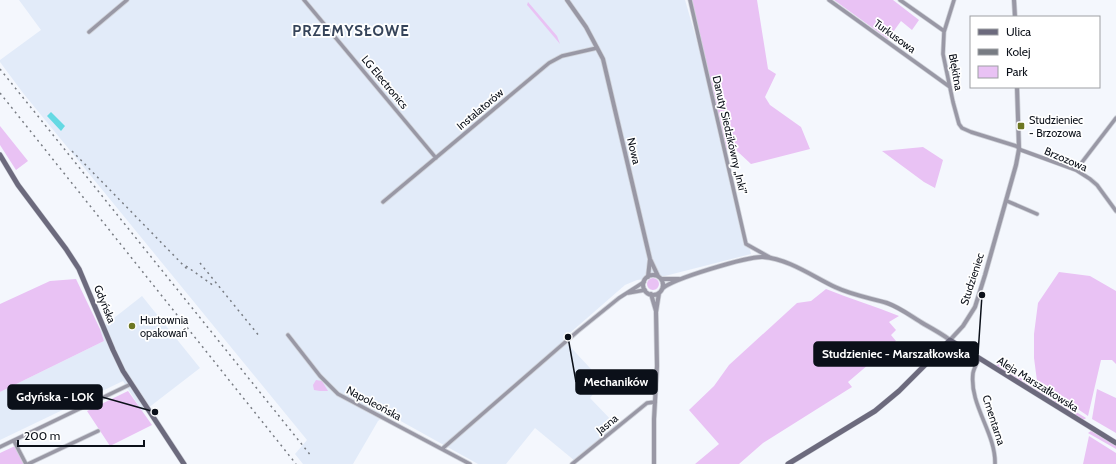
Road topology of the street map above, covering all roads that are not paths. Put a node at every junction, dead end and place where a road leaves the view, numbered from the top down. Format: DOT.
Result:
graph roads {
  1 [pos="127,0"];
  2 [pos="304,0"];
  3 [pos="567,0"];
  4 [pos="690,0"];
  5 [pos="829,0"];
  6 [pos="900,0"];
  7 [pos="954,0"];
  8 [pos="1014,0"];
  9 [pos="1015,16"];
  10 [pos="944,31"];
  11 [pos="89,32"];
  12 [pos="597,48"];
  13 [pos="950,87"];
  14 [pos="1017,88"];
  15 [pos="1116,118"];
  16 [pos="959,124"];
  17 [pos="1018,149"];
  18 [pos="0,155"];
  19 [pos="436,158"];
  20 [pos="1076,170"];
  21 [pos="1006,201"];
  22 [pos="383,202"];
  23 [pos="1116,211"];
  24 [pos="1037,214"];
  25 [pos="650,259"];
  26 [pos="773,259"];
  27 [pos="648,277"];
  28 [pos="660,277"];
  29 [pos="680,280"];
  30 [pos="644,282"];
  31 [pos="662,289"];
  32 [pos="645,290"];
  33 [pos="628,293"];
  34 [pos="659,293"];
  35 [pos="651,294"];
  36 [pos="656,312"];
  37 [pos="288,335"];
  38 [pos="950,340"];
  39 [pos="979,359"];
  40 [pos="131,384"];
  41 [pos="655,402"];
  42 [pos="98,431"];
  43 [pos="14,441"];
  44 [pos="1116,443"];
  45 [pos="0,447"];
  46 [pos="442,449"];
  47 [pos="27,464"];
  48 [pos="184,464"];
  49 [pos="470,464"];
  50 [pos="572,464"];
  51 [pos="654,464"];
  52 [pos="788,464"];
  53 [pos="995,464"];
  1 -- 11 [label="street"];
  2 -- 19 [label="street, LG Electronics"];
  3 -- 12 [label="street, Nowa"];
  4 -- 26 [label="street, Danuty Siedzikówny „Inki”"];
  5 -- 13 [label="street, Turkusowa"];
  6 -- 10 [label="street"];
  7 -- 10 [label="street, Błękitna"];
  8 -- 9 [label="street"];
  10 -- 13 [label="street, Błękitna"];
  12 -- 19 [label="street, Instalatorów"];
  12 -- 25 [label="street, Nowa"];
  13 -- 16 [label="street, Błękitna"];
  14 -- 17 [label="street, Studzieniec"];
  15 -- 20 [label="street"];
  16 -- 17 [label="street, Brzozowa"];
  17 -- 20 [label="street, Brzozowa"];
  17 -- 21 [label="street, Studzieniec"];
  18 -- 40 [label="main road, Gdyńska"];
  19 -- 22 [label="street, Instalatorów"];
  20 -- 23 [label="street, Brzozowa"];
  21 -- 24 [label="street"];
  21 -- 38 [label="street, Studzieniec"];
  25 -- 27 [label="street, Nowa"];
  25 -- 28 [label="street, Nowa"];
  26 -- 29 [label="street"];
  26 -- 38 [label="street"];
  27 -- 28 [label="street"];
  27 -- 30 [label="street"];
  28 -- 29 [label="street"];
  28 -- 31 [label="street"];
  29 -- 31 [label="street"];
  30 -- 32 [label="street"];
  30 -- 33 [label="street"];
  31 -- 34 [label="street"];
  32 -- 33 [label="street"];
  32 -- 35 [label="street"];
  33 -- 46 [label="street"];
  34 -- 35 [label="street"];
  34 -- 36 [label="street"];
  35 -- 36 [label="street"];
  36 -- 41 [label="street"];
  37 -- 46 [label="street, Napoleońska"];
  38 -- 39 [label="main road, Aleja Marszałkowska"];
  38 -- 52 [label="main road, Studzieniec"];
  39 -- 44 [label="main road, Aleja Marszałkowska"];
  39 -- 53 [label="street, Cmentarna"];
  40 -- 43 [label="street"];
  40 -- 48 [label="main road, Gdyńska"];
  41 -- 50 [label="street, Jasna"];
  41 -- 51 [label="street"];
  42 -- 47 [label="street"];
  43 -- 45 [label="street"];
  43 -- 47 [label="street"];
  46 -- 49 [label="street, Napoleońska"];
}
